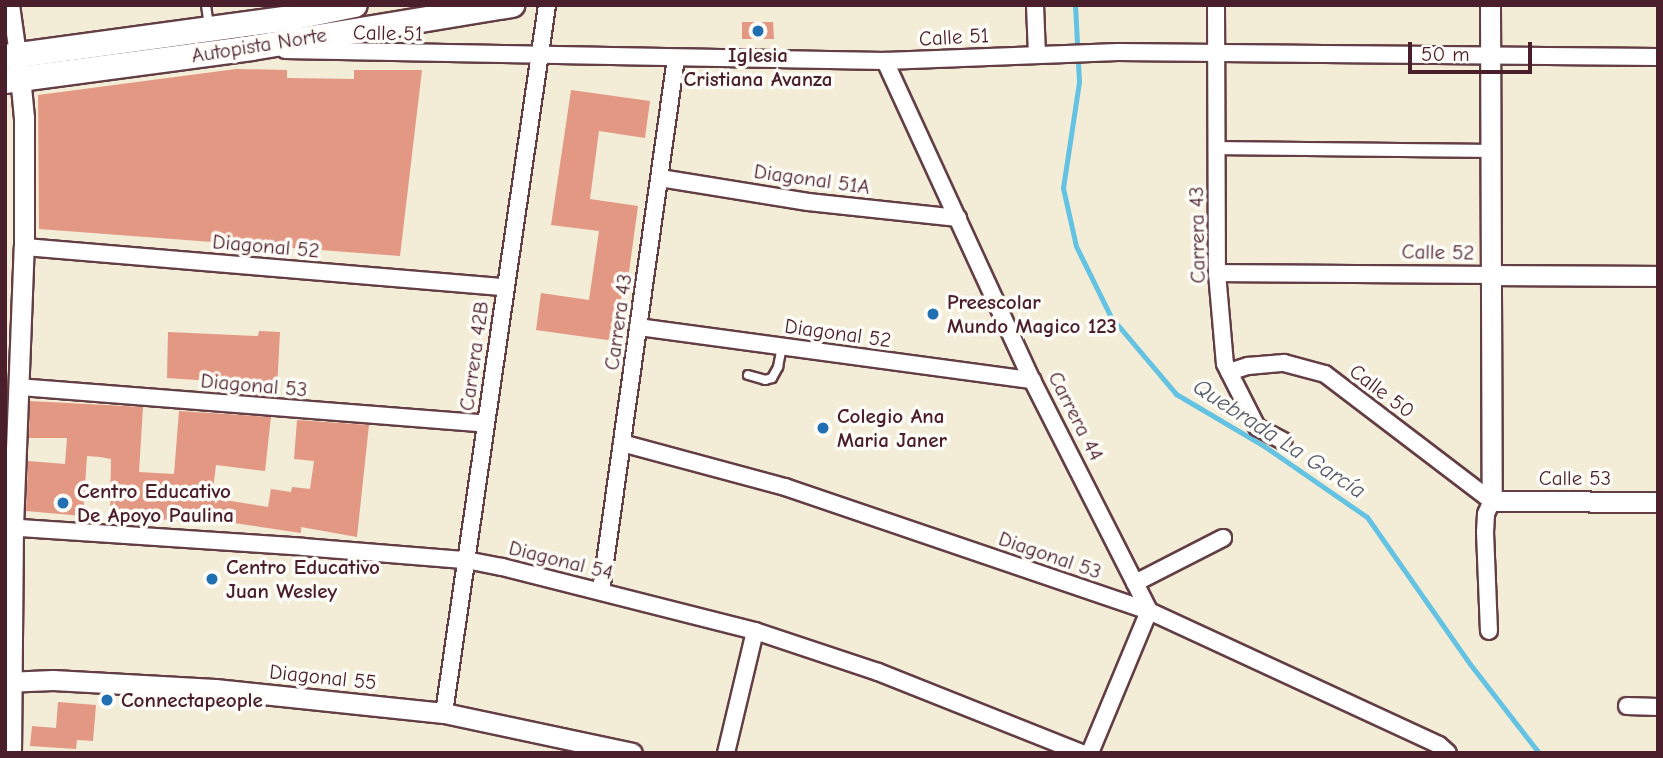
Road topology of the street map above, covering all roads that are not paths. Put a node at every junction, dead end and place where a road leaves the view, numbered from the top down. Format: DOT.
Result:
graph roads {
  1 [pos="10,5"];
  2 [pos="355,5"];
  3 [pos="512,5"];
  4 [pos="547,5"];
  5 [pos="1035,5"];
  6 [pos="1216,5"];
  7 [pos="1490,5"];
  8 [pos="208,17"];
  9 [pos="252,48"];
  10 [pos="1217,52"];
  11 [pos="1037,54"];
  12 [pos="1490,55"];
  13 [pos="538,56"];
  14 [pos="1658,57"];
  15 [pos="676,58"];
  16 [pos="885,61"];
  17 [pos="12,68"];
  18 [pos="1217,148"];
  19 [pos="1490,151"];
  20 [pos="660,178"];
  21 [pos="958,218"];
  22 [pos="24,247"];
  23 [pos="1217,273"];
  24 [pos="1491,275"];
  25 [pos="1658,276"];
  26 [pos="505,287"];
  27 [pos="638,327"];
  28 [pos="782,346"];
  29 [pos="1229,372"];
  30 [pos="748,375"];
  31 [pos="1032,380"];
  32 [pos="19,387"];
  33 [pos="486,424"];
  34 [pos="1283,441"];
  35 [pos="622,443"];
  36 [pos="1492,501"];
  37 [pos="1658,502"];
  38 [pos="9,527"];
  39 [pos="1223,537"];
  40 [pos="466,561"];
  41 [pos="1135,583"];
  42 [pos="601,591"];
  43 [pos="1149,611"];
  44 [pos="755,631"];
  45 [pos="1489,631"];
  46 [pos="8,682"];
  47 [pos="1627,706"];
  48 [pos="1658,707"];
  49 [pos="444,713"];
  50 [pos="564,745"];
  51 [pos="11,753"];
  52 [pos="632,753"];
  53 [pos="726,753"];
  54 [pos="1082,753"];
  55 [pos="1090,753"];
  56 [pos="1448,753"];
  1 -- 17 [label="street"];
  2 -- 8 [label="main road, Autopista Norte"];
  3 -- 9 [label="main road, Autopista Norte"];
  4 -- 13 [label="street, Carrera 42B"];
  5 -- 11 [label="street"];
  6 -- 10 [label="street, Carrera 43"];
  7 -- 12 [label="street"];
  8 -- 17 [label="main road, Autopista Norte"];
  9 -- 13 [label="street, Calle 51"];
  9 -- 17 [label="main road, Autopista Norte"];
  10 -- 11 [label="street, Calle 51"];
  10 -- 12 [label="street, Calle 51"];
  10 -- 18 [label="street, Carrera 43"];
  11 -- 16 [label="street, Calle 51"];
  12 -- 14 [label="street, Calle 51"];
  12 -- 19 [label="street"];
  13 -- 15 [label="street, Calle 51"];
  13 -- 26 [label="street, Carrera 42B"];
  15 -- 16 [label="street, Calle 51"];
  15 -- 20 [label="street, Carrera 43"];
  16 -- 21 [label="street, Carrera 44"];
  17 -- 22 [label="street"];
  18 -- 19 [label="street"];
  18 -- 23 [label="street, Carrera 43"];
  19 -- 24 [label="street"];
  20 -- 21 [label="street, Diagonal 51A"];
  20 -- 27 [label="street, Carrera 43"];
  21 -- 31 [label="street, Carrera 44"];
  22 -- 26 [label="street, Diagonal 52"];
  22 -- 32 [label="street"];
  23 -- 24 [label="street, Calle 52"];
  23 -- 29 [label="street, Carrera 43"];
  24 -- 25 [label="street, Calle 52"];
  24 -- 36 [label="street"];
  26 -- 33 [label="street, Carrera 42B"];
  27 -- 28 [label="street, Diagonal 52"];
  27 -- 35 [label="street, Carrera 43"];
  28 -- 30 [label="lane"];
  28 -- 31 [label="street, Diagonal 52"];
  29 -- 34 [label="street, Carrera 43"];
  29 -- 36 [label="street, Calle 50"];
  31 -- 41 [label="street, Carrera 44"];
  32 -- 33 [label="street, Diagonal 53"];
  32 -- 38 [label="street"];
  33 -- 40 [label="street, Carrera 42B"];
  35 -- 42 [label="street, Carrera 43"];
  35 -- 43 [label="street, Diagonal 53"];
  36 -- 37 [label="street, Calle 53"];
  36 -- 45 [label="street"];
  38 -- 40 [label="street, Diagonal 54"];
  38 -- 46 [label="street"];
  39 -- 41 [label="street"];
  40 -- 42 [label="street, Diagonal 54"];
  40 -- 49 [label="street, Carrera 42B"];
  41 -- 43 [label="street, Carrera 44"];
  42 -- 44 [label="street, Diagonal 54"];
  43 -- 55 [label="street"];
  43 -- 56 [label="street, Diagonal 53"];
  44 -- 53 [label="street"];
  44 -- 54 [label="street, Diagonal 54"];
  46 -- 49 [label="street, Diagonal 55"];
  46 -- 51 [label="street"];
  47 -- 48 [label="street"];
  49 -- 50 [label="street, Diagonal 55"];
  50 -- 52 [label="street, Diagonal 55"];
}
